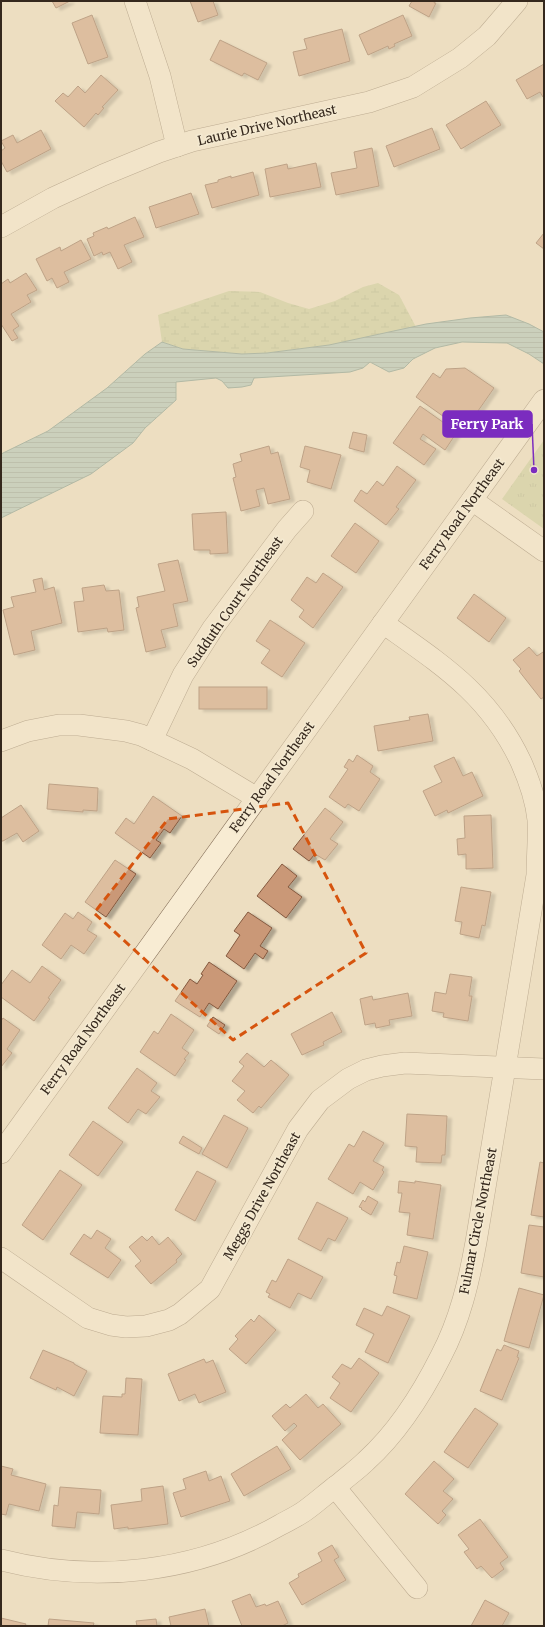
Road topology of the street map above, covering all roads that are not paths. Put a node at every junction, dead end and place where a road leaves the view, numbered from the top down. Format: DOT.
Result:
graph roads {
  1 [pos="135,1"];
  2 [pos="517,1"];
  3 [pos="177,146"];
  4 [pos="1,227"];
  5 [pos="542,403"];
  6 [pos="472,500"];
  7 [pos="303,511"];
  8 [pos="544,551"];
  9 [pos="383,623"];
  10 [pos="152,740"];
  11 [pos="1,741"];
  12 [pos="257,798"];
  13 [pos="505,1067"];
  14 [pos="544,1069"];
  15 [pos="1,1153"];
  16 [pos="1,1258"];
  17 [pos="335,1487"];
  18 [pos="1,1560"];
  19 [pos="417,1588"];
  1 -- 3 [label="street"];
  2 -- 3 [label="street, Laurie Drive Northeast"];
  3 -- 4 [label="street, Laurie Drive Northeast"];
  5 -- 6 [label="street, Ferry Road Northeast"];
  6 -- 8 [label="street"];
  6 -- 9 [label="street, Ferry Road Northeast"];
  7 -- 10 [label="street, Sudduth Court Northeast"];
  9 -- 12 [label="street, Ferry Road Northeast"];
  9 -- 13 [label="street, Fulmar Circle Northeast"];
  10 -- 11 [label="street"];
  10 -- 12 [label="street"];
  12 -- 15 [label="street, Ferry Road Northeast"];
  13 -- 14 [label="street, Meggs Drive Northeast"];
  13 -- 16 [label="street, Meggs Drive Northeast"];
  13 -- 17 [label="street, Fulmar Circle Northeast"];
  17 -- 18 [label="street, Fulmar Circle Northeast"];
  17 -- 19 [label="street"];
}
